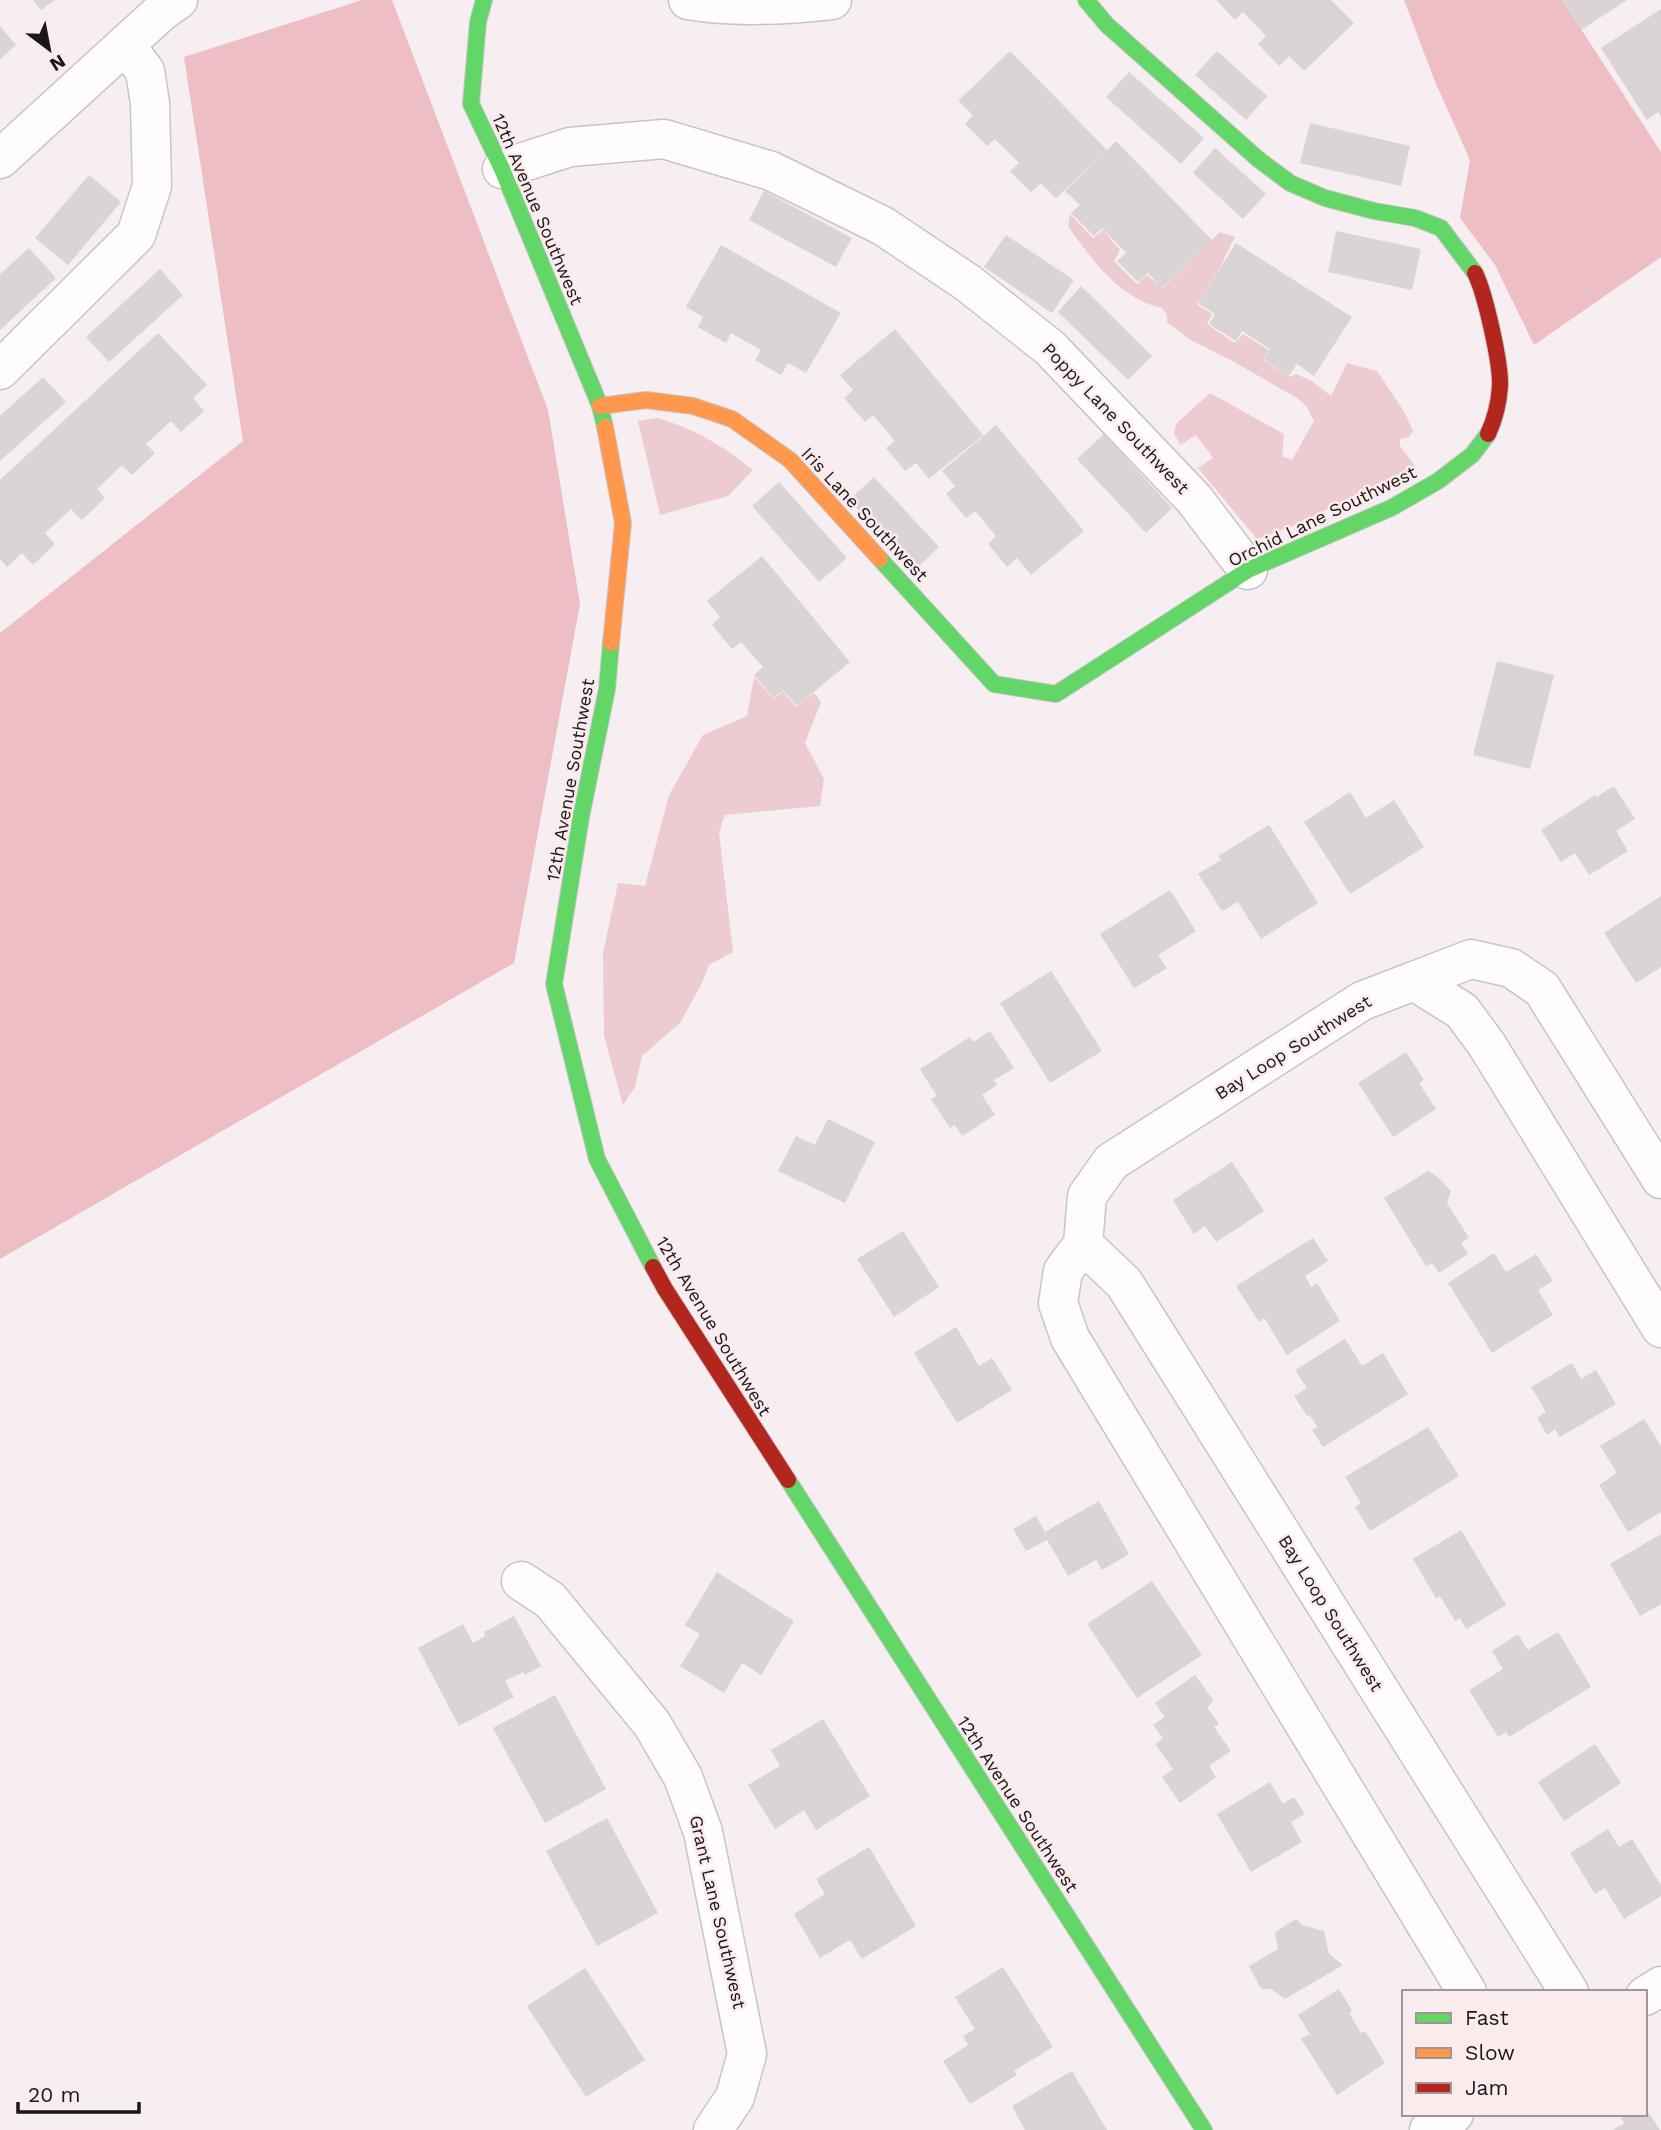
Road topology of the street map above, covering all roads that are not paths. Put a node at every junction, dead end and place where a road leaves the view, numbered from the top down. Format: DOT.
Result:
graph roads {
  1 [pos="178,0"];
  2 [pos="484,0"];
  3 [pos="688,0"];
  4 [pos="832,0"];
  5 [pos="1086,0"];
  6 [pos="125,45"];
  7 [pos="0,159"];
  8 [pos="502,169"];
  9 [pos="0,370"];
  10 [pos="600,406"];
  11 [pos="1248,570"];
  12 [pos="994,684"];
  13 [pos="1414,981"];
  14 [pos="1661,1179"];
  15 [pos="1083,1244"];
  16 [pos="1661,1328"];
  17 [pos="522,1581"];
  18 [pos="1466,1990"];
  19 [pos="1568,1990"];
  20 [pos="1451,2116"];
  21 [pos="713,2130"];
  22 [pos="1204,2130"];
  23 [pos="1429,2130"];
  1 -- 6 [label="street"];
  2 -- 8 [label="street, 12th Avenue Southwest"];
  3 -- 4 [label="street"];
  5 -- 11 [label="street, Orchid Lane Southwest"];
  6 -- 7 [label="street"];
  6 -- 9 [label="street"];
  8 -- 10 [label="street, 12th Avenue Southwest"];
  8 -- 11 [label="street, Poppy Lane Southwest"];
  10 -- 12 [label="street, Iris Lane Southwest"];
  10 -- 22 [label="street, 12th Avenue Southwest"];
  11 -- 12 [label="street, Orchid Lane Southwest"];
  13 -- 14 [label="street, Bay Loop Southwest"];
  13 -- 15 [label="street, Bay Loop Southwest"];
  13 -- 16 [label="street"];
  15 -- 18 [label="street"];
  15 -- 19 [label="street, Bay Loop Southwest"];
  17 -- 21 [label="street, Grant Lane Southwest"];
  20 -- 23 [label="street"];
}
